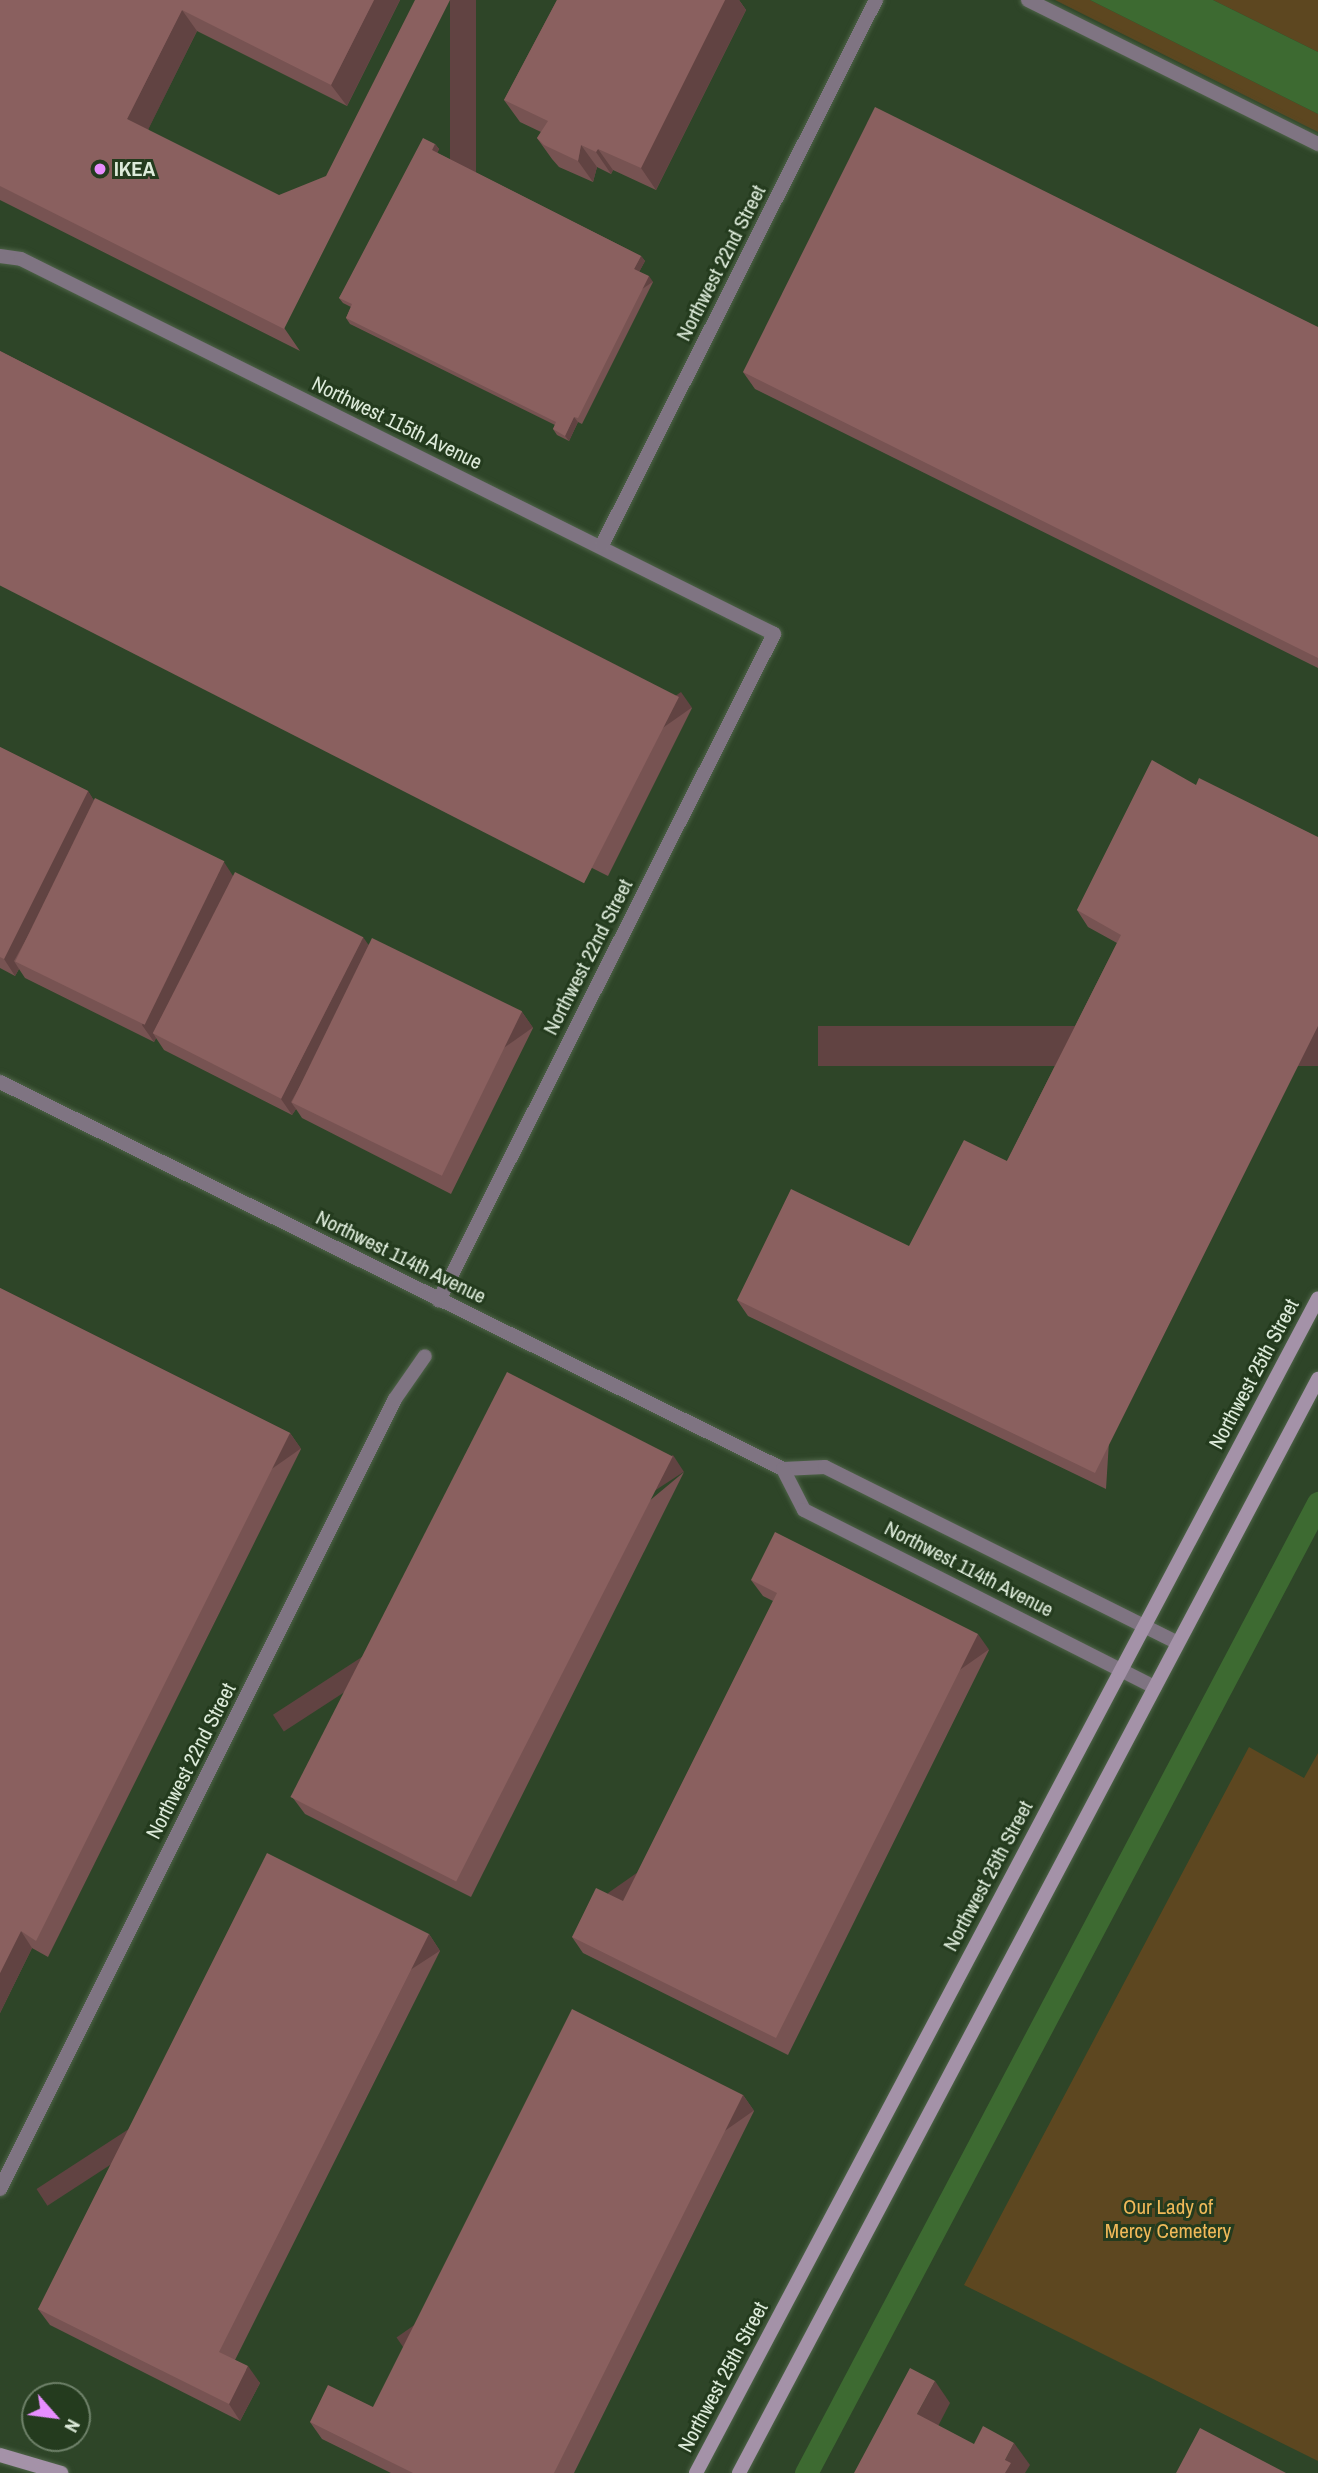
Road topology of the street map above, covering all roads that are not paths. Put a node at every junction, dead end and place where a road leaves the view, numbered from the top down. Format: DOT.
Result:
graph roads {
  1 [pos="876,0"];
  2 [pos="1028,0"];
  3 [pos="1318,144"];
  4 [pos="0,256"];
  5 [pos="602,545"];
  6 [pos="774,634"];
  7 [pos="0,1082"];
  8 [pos="1318,1298"];
  9 [pos="439,1300"];
  10 [pos="425,1356"];
  11 [pos="1318,1379"];
  12 [pos="783,1469"];
  13 [pos="1144,1626"];
  14 [pos="1178,1643"];
  15 [pos="1122,1669"];
  16 [pos="1156,1687"];
  17 [pos="0,2189"];
  18 [pos="0,2455"];
  19 [pos="61,2473"];
  20 [pos="696,2473"];
  21 [pos="739,2473"];
  1 -- 5 [label="street, Northwest 22nd Street"];
  2 -- 3 [label="street"];
  4 -- 5 [label="street, Northwest 115th Avenue"];
  5 -- 6 [label="street, Northwest 115th Avenue"];
  6 -- 9 [label="street, Northwest 22nd Street"];
  7 -- 9 [label="street, Northwest 114th Avenue"];
  8 -- 13 [label="main road, Northwest 25th Street"];
  9 -- 12 [label="street, Northwest 114th Avenue"];
  10 -- 17 [label="street, Northwest 22nd Street"];
  11 -- 14 [label="main road"];
  12 -- 13 [label="street, Northwest 114th Avenue"];
  12 -- 15 [label="street, Northwest 114th Avenue"];
  13 -- 14 [label="street, Northwest 114th Avenue"];
  13 -- 15 [label="main road, Northwest 25th Street"];
  14 -- 16 [label="main road"];
  15 -- 16 [label="street, Northwest 114th Avenue"];
  15 -- 20 [label="main road, Northwest 25th Street"];
  16 -- 21 [label="main road"];
  18 -- 19 [label="main road"];
}
